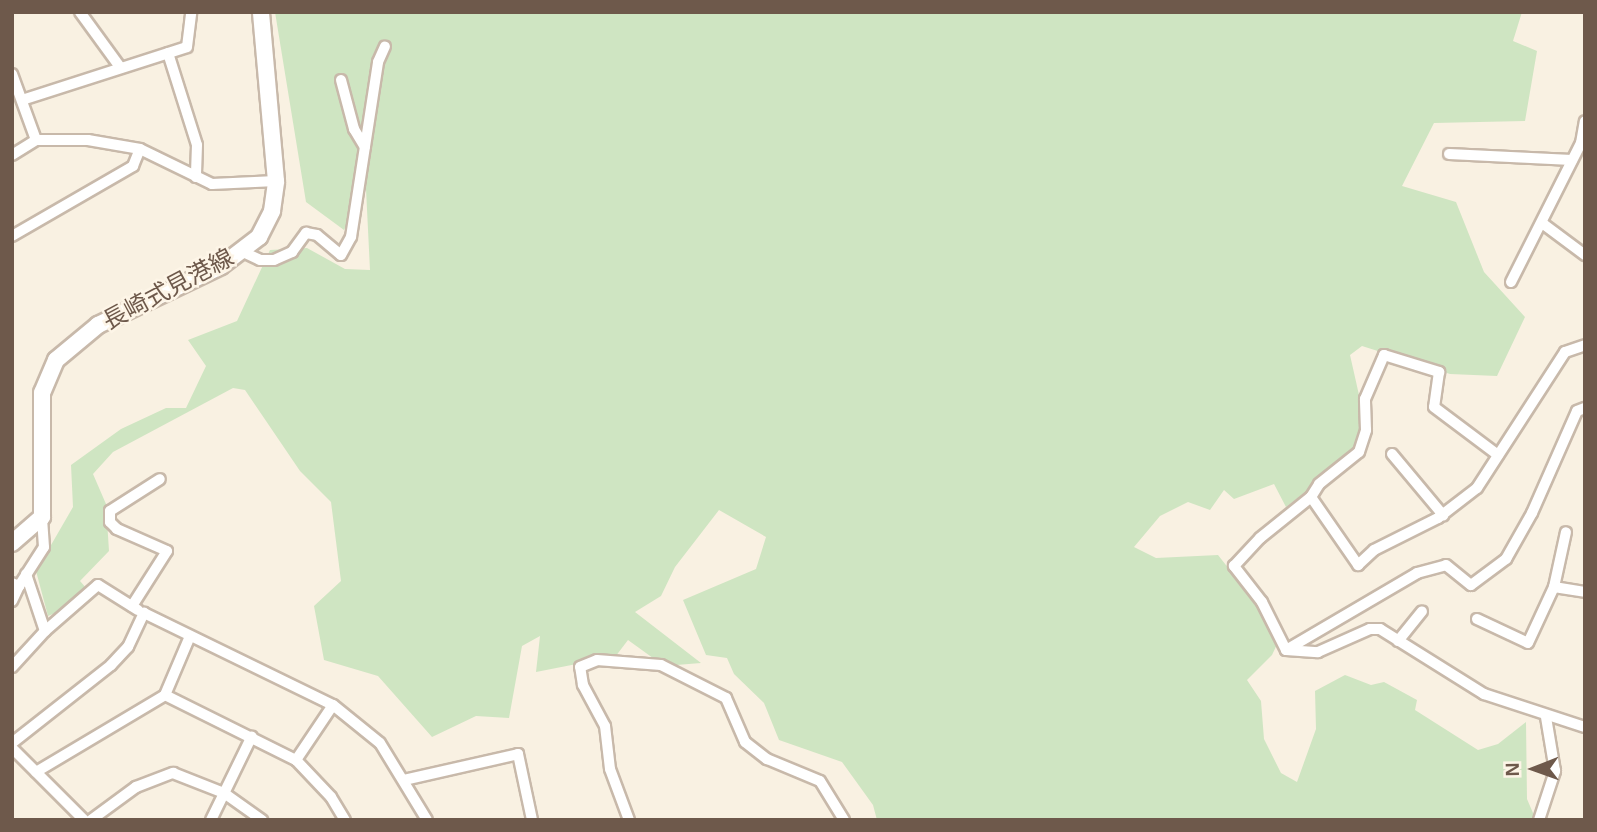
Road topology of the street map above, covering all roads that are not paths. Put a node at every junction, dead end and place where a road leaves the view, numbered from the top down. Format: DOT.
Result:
graph roads {
  1 [pos="80,12"];
  2 [pos="191,12"];
  3 [pos="261,12"];
  4 [pos="385,46"];
  5 [pos="168,52"];
  6 [pos="120,67"];
  7 [pos="12,74"];
  8 [pos="341,80"];
  9 [pos="22,100"];
  10 [pos="1585,121"];
  11 [pos="36,140"];
  12 [pos="365,147"];
  13 [pos="141,149"];
  14 [pos="1449,154"];
  15 [pos="12,155"];
  16 [pos="1572,160"];
  17 [pos="196,177"];
  18 [pos="276,181"];
  19 [pos="1542,223"];
  20 [pos="12,236"];
  21 [pos="241,251"];
  22 [pos="1585,255"];
  23 [pos="1511,282"];
  24 [pos="1585,345"];
  25 [pos="1585,408"];
  26 [pos="1392,454"];
  27 [pos="1498,455"];
  28 [pos="160,480"];
  29 [pos="1311,497"];
  30 [pos="1443,515"];
  31 [pos="41,517"];
  32 [pos="1566,532"];
  33 [pos="12,543"];
  34 [pos="26,574"];
  35 [pos="15,584"];
  36 [pos="1554,587"];
  37 [pos="1585,592"];
  38 [pos="12,601"];
  39 [pos="132,606"];
  40 [pos="1422,611"];
  41 [pos="144,613"];
  42 [pos="1477,619"];
  43 [pos="44,631"];
  44 [pos="190,636"];
  45 [pos="1398,641"];
  46 [pos="1286,650"];
  47 [pos="12,667"];
  48 [pos="165,695"];
  49 [pos="333,705"];
  50 [pos="1546,717"];
  51 [pos="1585,727"];
  52 [pos="252,736"];
  53 [pos="12,746"];
  54 [pos="296,760"];
  55 [pos="36,772"];
  56 [pos="404,780"];
  57 [pos="224,793"];
  58 [pos="85,820"];
  59 [pos="91,820"];
  60 [pos="211,820"];
  61 [pos="262,820"];
  62 [pos="345,820"];
  63 [pos="427,820"];
  64 [pos="532,820"];
  65 [pos="629,820"];
  66 [pos="844,820"];
  67 [pos="1539,820"];
  1 -- 6 [label="street"];
  2 -- 5 [label="street"];
  3 -- 18 [label="main road, 長崎式見港線"];
  4 -- 12 [label="street"];
  5 -- 6 [label="street"];
  5 -- 17 [label="street"];
  6 -- 9 [label="street"];
  7 -- 9 [label="street"];
  8 -- 12 [label="street"];
  9 -- 11 [label="street"];
  10 -- 16 [label="street"];
  11 -- 13 [label="street"];
  11 -- 15 [label="street"];
  12 -- 21 [label="street"];
  13 -- 17 [label="street"];
  13 -- 20 [label="street"];
  14 -- 16 [label="street"];
  16 -- 19 [label="street"];
  17 -- 18 [label="street"];
  18 -- 21 [label="main road, 長崎式見港線"];
  19 -- 22 [label="street"];
  19 -- 23 [label="street"];
  21 -- 31 [label="main road, 長崎式見港線"];
  24 -- 27 [label="street"];
  25 -- 46 [label="street"];
  26 -- 30 [label="street"];
  27 -- 29 [label="street"];
  27 -- 30 [label="street"];
  28 -- 39 [label="street"];
  29 -- 30 [label="street"];
  29 -- 46 [label="street"];
  31 -- 33 [label="main road"];
  31 -- 34 [label="street"];
  32 -- 36 [label="street"];
  34 -- 35 [label="street"];
  34 -- 43 [label="street"];
  35 -- 38 [label="street"];
  36 -- 37 [label="street"];
  36 -- 42 [label="street"];
  39 -- 41 [label="street"];
  39 -- 43 [label="street"];
  40 -- 45 [label="street"];
  41 -- 44 [label="street"];
  41 -- 53 [label="street"];
  43 -- 47 [label="street"];
  44 -- 48 [label="street"];
  44 -- 49 [label="street"];
  45 -- 46 [label="street"];
  45 -- 50 [label="street"];
  48 -- 52 [label="street"];
  48 -- 55 [label="street"];
  49 -- 54 [label="street"];
  49 -- 56 [label="street"];
  50 -- 51 [label="street"];
  50 -- 67 [label="street"];
  52 -- 54 [label="street"];
  52 -- 57 [label="street"];
  53 -- 55 [label="street"];
  54 -- 62 [label="street"];
  55 -- 58 [label="street"];
  56 -- 63 [label="street"];
  56 -- 64 [label="street"];
  57 -- 59 [label="street"];
  57 -- 60 [label="street"];
  57 -- 61 [label="street"];
  65 -- 66 [label="street"];
}
